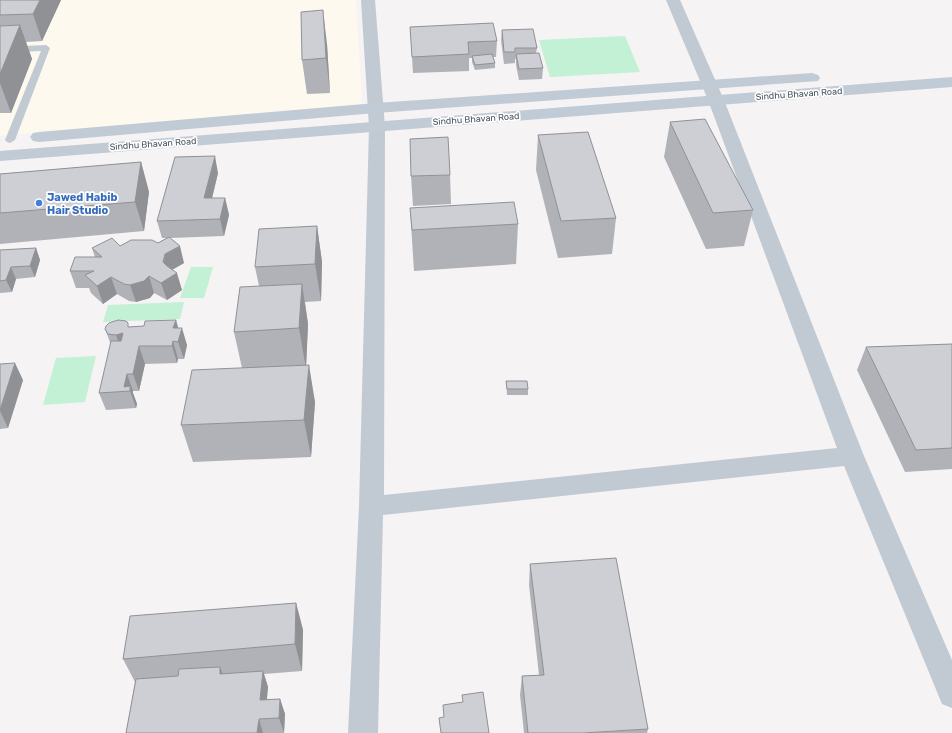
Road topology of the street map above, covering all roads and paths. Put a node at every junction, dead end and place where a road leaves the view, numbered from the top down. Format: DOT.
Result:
graph roads {
  1 [pos="368,0"];
  2 [pos="673,0"];
  3 [pos="0,50"];
  4 [pos="952,68"];
  5 [pos="952,82"];
  6 [pos="713,92"];
  7 [pos="377,118"];
  8 [pos="5,140"];
  9 [pos="0,156"];
  10 [pos="852,456"];
  11 [pos="371,506"];
  12 [pos="952,694"];
  13 [pos="363,733"];
  1 -- 7 [label="street"];
  2 -- 6 [label="street"];
  3 -- 8 [label="lane"];
  4 -- 6 [label="main road, Sindhu Bhavan Road"];
  5 -- 6 [label="main road, Sindhu Bhavan Road"];
  6 -- 7 [label="main road, Sindhu Bhavan Road"];
  6 -- 10 [label="street"];
  7 -- 8 [label="main road, Sindhu Bhavan Road"];
  7 -- 9 [label="main road, Sindhu Bhavan Road"];
  7 -- 11 [label="street"];
  10 -- 11 [label="street"];
  10 -- 12 [label="street"];
  11 -- 13 [label="street"];
}
